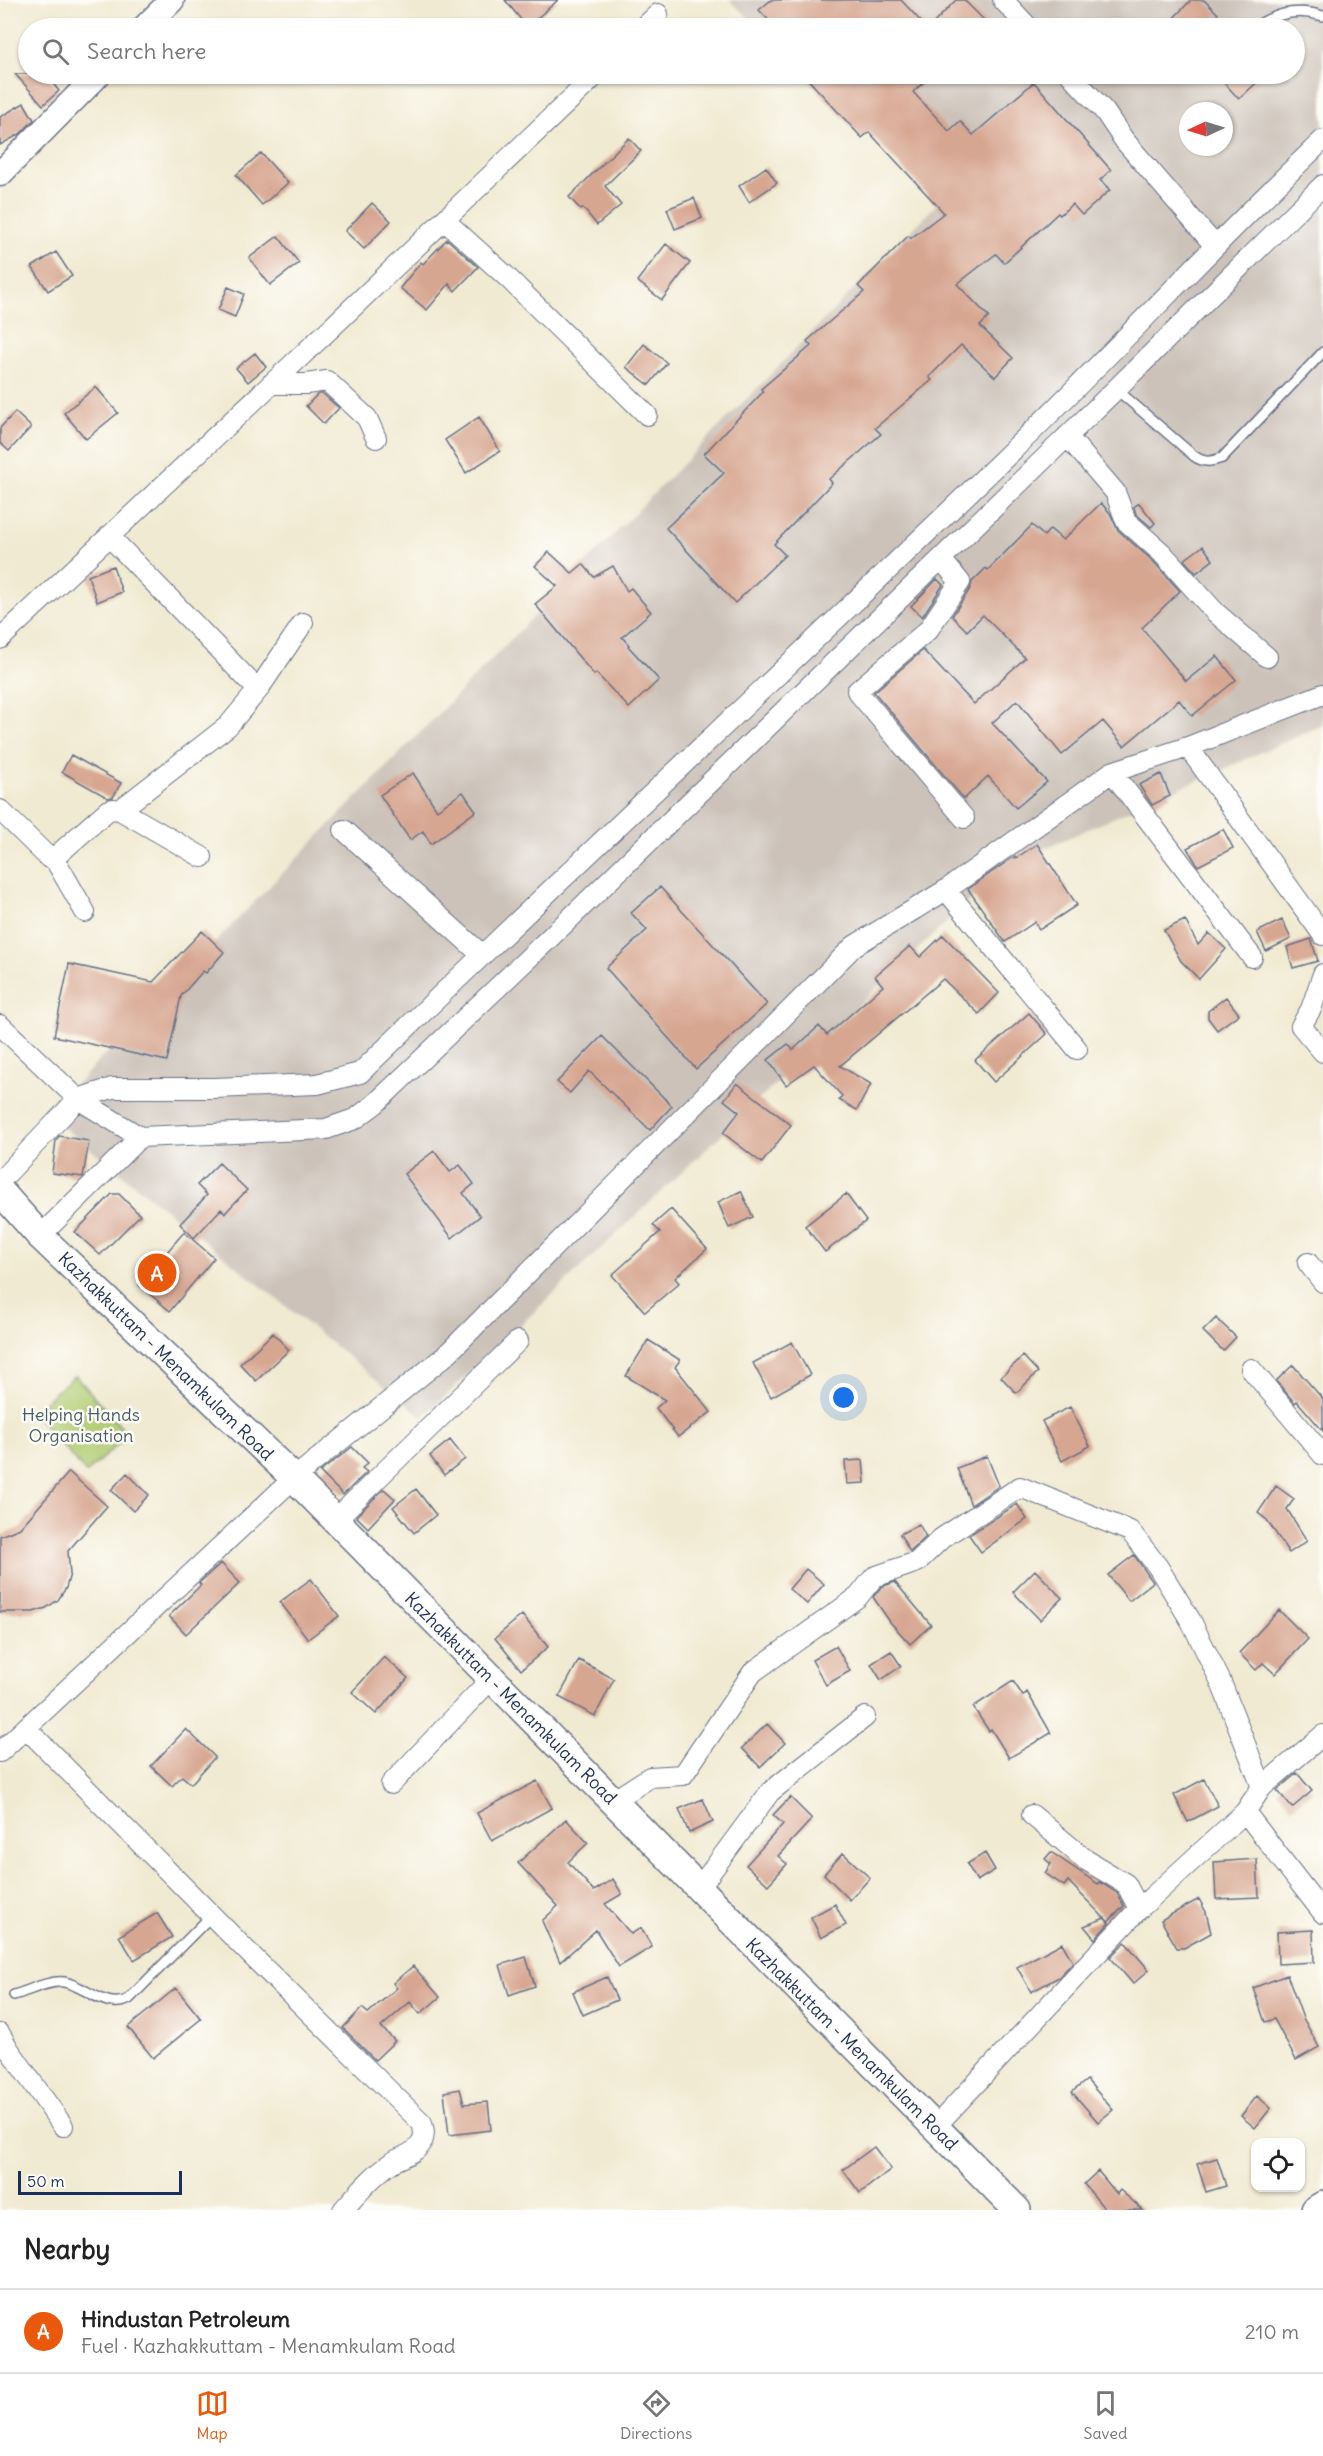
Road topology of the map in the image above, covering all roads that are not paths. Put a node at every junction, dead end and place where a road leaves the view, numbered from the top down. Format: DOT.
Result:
graph roads {
  1 [pos="172,0"];
  2 [pos="1003,0"];
  3 [pos="658,14"];
  4 [pos="1323,16"];
  5 [pos="154,18"];
  6 [pos="654,18"];
  7 [pos="1020,18"];
  8 [pos="1270,18"];
  9 [pos="89,84"];
  10 [pos="587,84"];
  11 [pos="1079,84"];
  12 [pos="1323,140"];
  13 [pos="0,174"];
  14 [pos="1323,185"];
  15 [pos="1246,214"];
  16 [pos="444,220"];
  17 [pos="1265,243"];
  18 [pos="1215,246"];
  19 [pos="1120,345"];
  20 [pos="1323,352"];
  21 [pos="1135,370"];
  22 [pos="271,384"];
  23 [pos="1116,389"];
  24 [pos="647,415"];
  25 [pos="1067,436"];
  26 [pos="376,438"];
  27 [pos="110,536"];
  28 [pos="941,559"];
  29 [pos="897,562"];
  30 [pos="916,583"];
  31 [pos="303,623"];
  32 [pos="0,639"];
  33 [pos="1267,657"];
  34 [pos="258,690"];
  35 [pos="1323,694"];
  36 [pos="1188,747"];
  37 [pos="1112,772"];
  38 [pos="0,810"];
  39 [pos="120,810"];
  40 [pos="964,818"];
  41 [pos="344,831"];
  42 [pos="202,857"];
  43 [pos="54,858"];
  44 [pos="946,890"];
  45 [pos="536,904"];
  46 [pos="85,912"];
  47 [pos="561,927"];
  48 [pos="1323,935"];
  49 [pos="482,955"];
  50 [pos="1252,957"];
  51 [pos="1323,974"];
  52 [pos="0,1025"];
  53 [pos="1077,1049"];
  54 [pos="1323,1052"];
  55 [pos="78,1100"];
  56 [pos="140,1137"];
  57 [pos="0,1181"];
  58 [pos="0,1191"];
  59 [pos="40,1236"];
  60 [pos="1308,1263"];
  61 [pos="1323,1282"];
  62 [pos="518,1341"];
  63 [pos="1251,1369"];
  64 [pos="1323,1455"];
  65 [pos="294,1478"];
  66 [pos="335,1520"];
  67 [pos="492,1678"];
  68 [pos="865,1717"];
  69 [pos="26,1728"];
  70 [pos="1323,1735"];
  71 [pos="0,1752"];
  72 [pos="391,1784"];
  73 [pos="1262,1787"];
  74 [pos="612,1801"];
  75 [pos="1245,1812"];
  76 [pos="1032,1815"];
  77 [pos="699,1888"];
  78 [pos="1139,1909"];
  79 [pos="1323,1913"];
  80 [pos="211,1916"];
  81 [pos="14,1995"];
  82 [pos="0,2034"];
  83 [pos="63,2126"];
  84 [pos="935,2127"];
  85 [pos="1323,2205"];
  86 [pos="1010,2208"];
  87 [pos="343,2210"];
  88 [pos="1315,2210"];
  1 -- 5 [label="street"];
  2 -- 7 [label="street"];
  3 -- 6 [label="street"];
  4 -- 8 [label="lane"];
  9 -- 13 [label="street"];
  10 -- 16 [label="street"];
  11 -- 18 [label="street"];
  12 -- 15 [label="street"];
  14 -- 17 [label="street"];
  15 -- 17 [label="street"];
  15 -- 18 [label="street"];
  16 -- 22 [label="street"];
  16 -- 24 [label="street"];
  17 -- 21 [label="street"];
  18 -- 19 [label="street"];
  19 -- 21 [label="street"];
  19 -- 29 [label="street"];
  20 -- 23 [label="lane"];
  21 -- 23 [label="street"];
  22 -- 26 [label="street"];
  22 -- 27 [label="street"];
  23 -- 25 [label="street"];
  25 -- 28 [label="street"];
  25 -- 33 [label="street"];
  27 -- 32 [label="street"];
  27 -- 34 [label="street"];
  28 -- 30 [label="street"];
  28 -- 40 [label="street"];
  29 -- 30 [label="street"];
  29 -- 45 [label="street"];
  30 -- 47 [label="street"];
  31 -- 34 [label="street"];
  34 -- 39 [label="street"];
  35 -- 36 [label="street"];
  36 -- 37 [label="street"];
  36 -- 48 [label="street"];
  37 -- 44 [label="street"];
  37 -- 50 [label="street"];
  38 -- 43 [label="street"];
  39 -- 42 [label="street"];
  39 -- 43 [label="street"];
  41 -- 49 [label="street"];
  43 -- 46 [label="street"];
  44 -- 53 [label="street"];
  44 -- 65 [label="street"];
  45 -- 47 [label="street"];
  45 -- 49 [label="street"];
  47 -- 56 [label="street"];
  49 -- 55 [label="street"];
  51 -- 54 [label="street"];
  52 -- 55 [label="street"];
  55 -- 56 [label="street"];
  55 -- 57 [label="street"];
  56 -- 59 [label="street"];
  58 -- 59 [label="main road, Kazhakkuttam - Menamkulam Road"];
  59 -- 65 [label="main road, Kazhakkuttam - Menamkulam Road"];
  60 -- 61 [label="street"];
  62 -- 66 [label="street"];
  63 -- 64 [label="street"];
  65 -- 66 [label="main road, Kazhakkuttam - Menamkulam Road"];
  65 -- 69 [label="street"];
  66 -- 67 [label="main road, Kazhakkuttam - Menamkulam Road"];
  67 -- 72 [label="street"];
  67 -- 74 [label="main road, Kazhakkuttam - Menamkulam Road"];
  68 -- 77 [label="street"];
  69 -- 71 [label="street"];
  69 -- 80 [label="street"];
  70 -- 73 [label="street"];
  73 -- 74 [label="street"];
  73 -- 75 [label="street"];
  74 -- 77 [label="main road, Kazhakkuttam - Menamkulam Road"];
  75 -- 78 [label="street"];
  75 -- 79 [label="street"];
  76 -- 78 [label="street"];
  77 -- 84 [label="main road, Kazhakkuttam - Menamkulam Road"];
  78 -- 84 [label="street"];
  80 -- 81 [label="lane"];
  80 -- 87 [label="street"];
  82 -- 83 [label="street"];
  84 -- 86 [label="main road, Kazhakkuttam - Menamkulam Road"];
  85 -- 88 [label="main road"];
}
